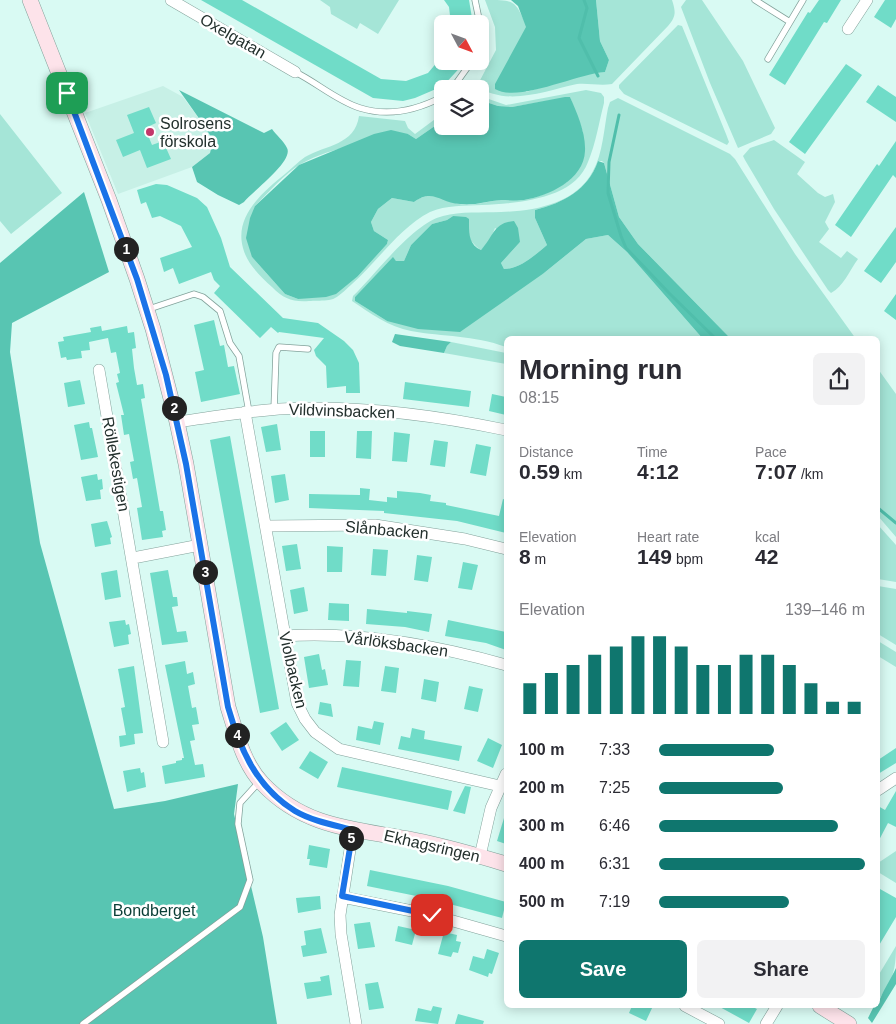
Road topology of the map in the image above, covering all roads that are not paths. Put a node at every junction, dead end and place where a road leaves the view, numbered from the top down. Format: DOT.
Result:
graph roads {
  1 [pos="30,0"];
  2 [pos="170,0"];
  3 [pos="476,0"];
  4 [pos="755,0"];
  5 [pos="804,0"];
  6 [pos="867,0"];
  7 [pos="478,15"];
  8 [pos="790,22"];
  9 [pos="848,29"];
  10 [pos="768,59"];
  11 [pos="295,72"];
  12 [pos="434,101"];
  13 [pos="146,310"];
  14 [pos="308,349"];
  15 [pos="99,370"];
  16 [pos="274,410"];
  17 [pos="247,412"];
  18 [pos="177,422"];
  19 [pos="504,430"];
  20 [pos="266,526"];
  21 [pos="200,545"];
  22 [pos="504,549"];
  23 [pos="133,558"];
  24 [pos="284,636"];
  25 [pos="504,664"];
  26 [pos="163,742"];
  27 [pos="504,778"];
  28 [pos="896,778"];
  29 [pos="260,781"];
  30 [pos="500,786"];
  31 [pos="880,789"];
  32 [pos="353,830"];
  33 [pos="480,856"];
  34 [pos="504,863"];
  35 [pos="342,896"];
  36 [pos="504,935"];
  37 [pos="689,1008"];
  38 [pos="776,1008"];
  39 [pos="823,1008"];
  40 [pos="83,1024"];
  41 [pos="356,1024"];
  42 [pos="719,1024"];
  43 [pos="766,1024"];
  44 [pos="849,1024"];
  1 -- 13 [label="street, Ekhagsringen"];
  2 -- 11 [label="street, Oxelgatan"];
  3 -- 7 [label="lane"];
  4 -- 8 [label="lane"];
  5 -- 8 [label="lane"];
  6 -- 9 [label="street"];
  8 -- 10 [label="lane"];
  11 -- 12 [label="lane"];
  13 -- 17 [label="lane"];
  13 -- 18 [label="street, Ekhagsringen"];
  14 -- 16 [label="lane"];
  15 -- 23 [label="street, Röllekestigen"];
  16 -- 17 [label="street, Vildvinsbacken"];
  16 -- 19 [label="street, Vildvinsbacken"];
  17 -- 18 [label="street, Vildvinsbacken"];
  17 -- 20 [label="street, Violbacken"];
  18 -- 21 [label="street, Ekhagsringen"];
  20 -- 22 [label="street, Slånbacken"];
  20 -- 24 [label="street, Violbacken"];
  21 -- 23 [label="street"];
  21 -- 29 [label="street, Ekhagsringen"];
  23 -- 26 [label="street, Röllekestigen"];
  24 -- 25 [label="street, Vårlöksbacken"];
  24 -- 30 [label="street, Violbacken"];
  27 -- 30 [label="street"];
  28 -- 31 [label="street"];
  29 -- 32 [label="street, Ekhagsringen"];
  29 -- 40 [label="lane"];
  30 -- 33 [label="street"];
  32 -- 33 [label="street, Ekhagsringen"];
  32 -- 35 [label="street"];
  33 -- 34 [label="street, Ekhagsringen"];
  35 -- 36 [label="street"];
  35 -- 41 [label="street"];
  37 -- 42 [label="street"];
  38 -- 43 [label="street"];
  39 -- 44 [label="street"];
}
